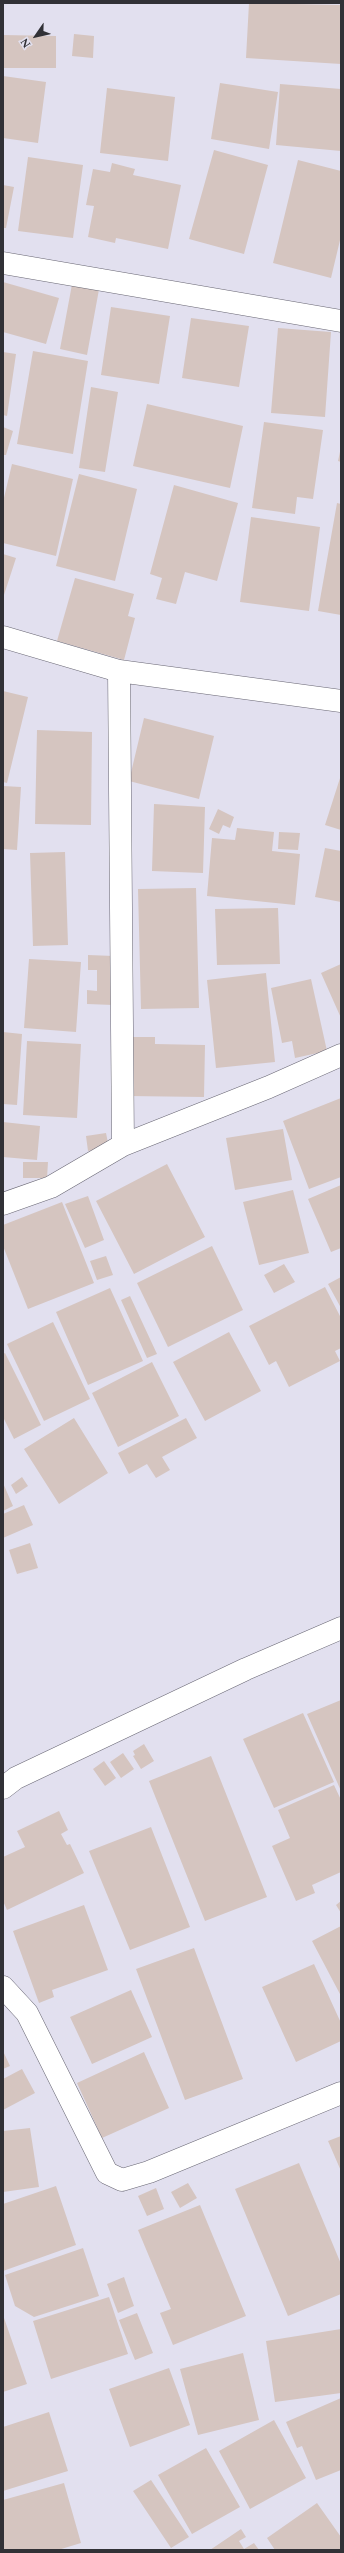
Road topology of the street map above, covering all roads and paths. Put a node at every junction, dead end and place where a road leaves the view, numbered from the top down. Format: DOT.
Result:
graph roads {
  1 [pos="3,263"];
  2 [pos="341,321"];
  3 [pos="3,637"];
  4 [pos="119,671"];
  5 [pos="341,701"];
  6 [pos="341,1055"];
  7 [pos="123,1145"];
  8 [pos="3,1204"];
  9 [pos="341,1628"];
  10 [pos="3,1788"];
  11 [pos="3,1987"];
  12 [pos="341,2093"];
  1 -- 2 [label="street"];
  3 -- 4 [label="street"];
  4 -- 5 [label="street"];
  4 -- 7 [label="street"];
  6 -- 7 [label="street"];
  7 -- 8 [label="street"];
  9 -- 10 [label="street"];
  11 -- 12 [label="street"];
}
